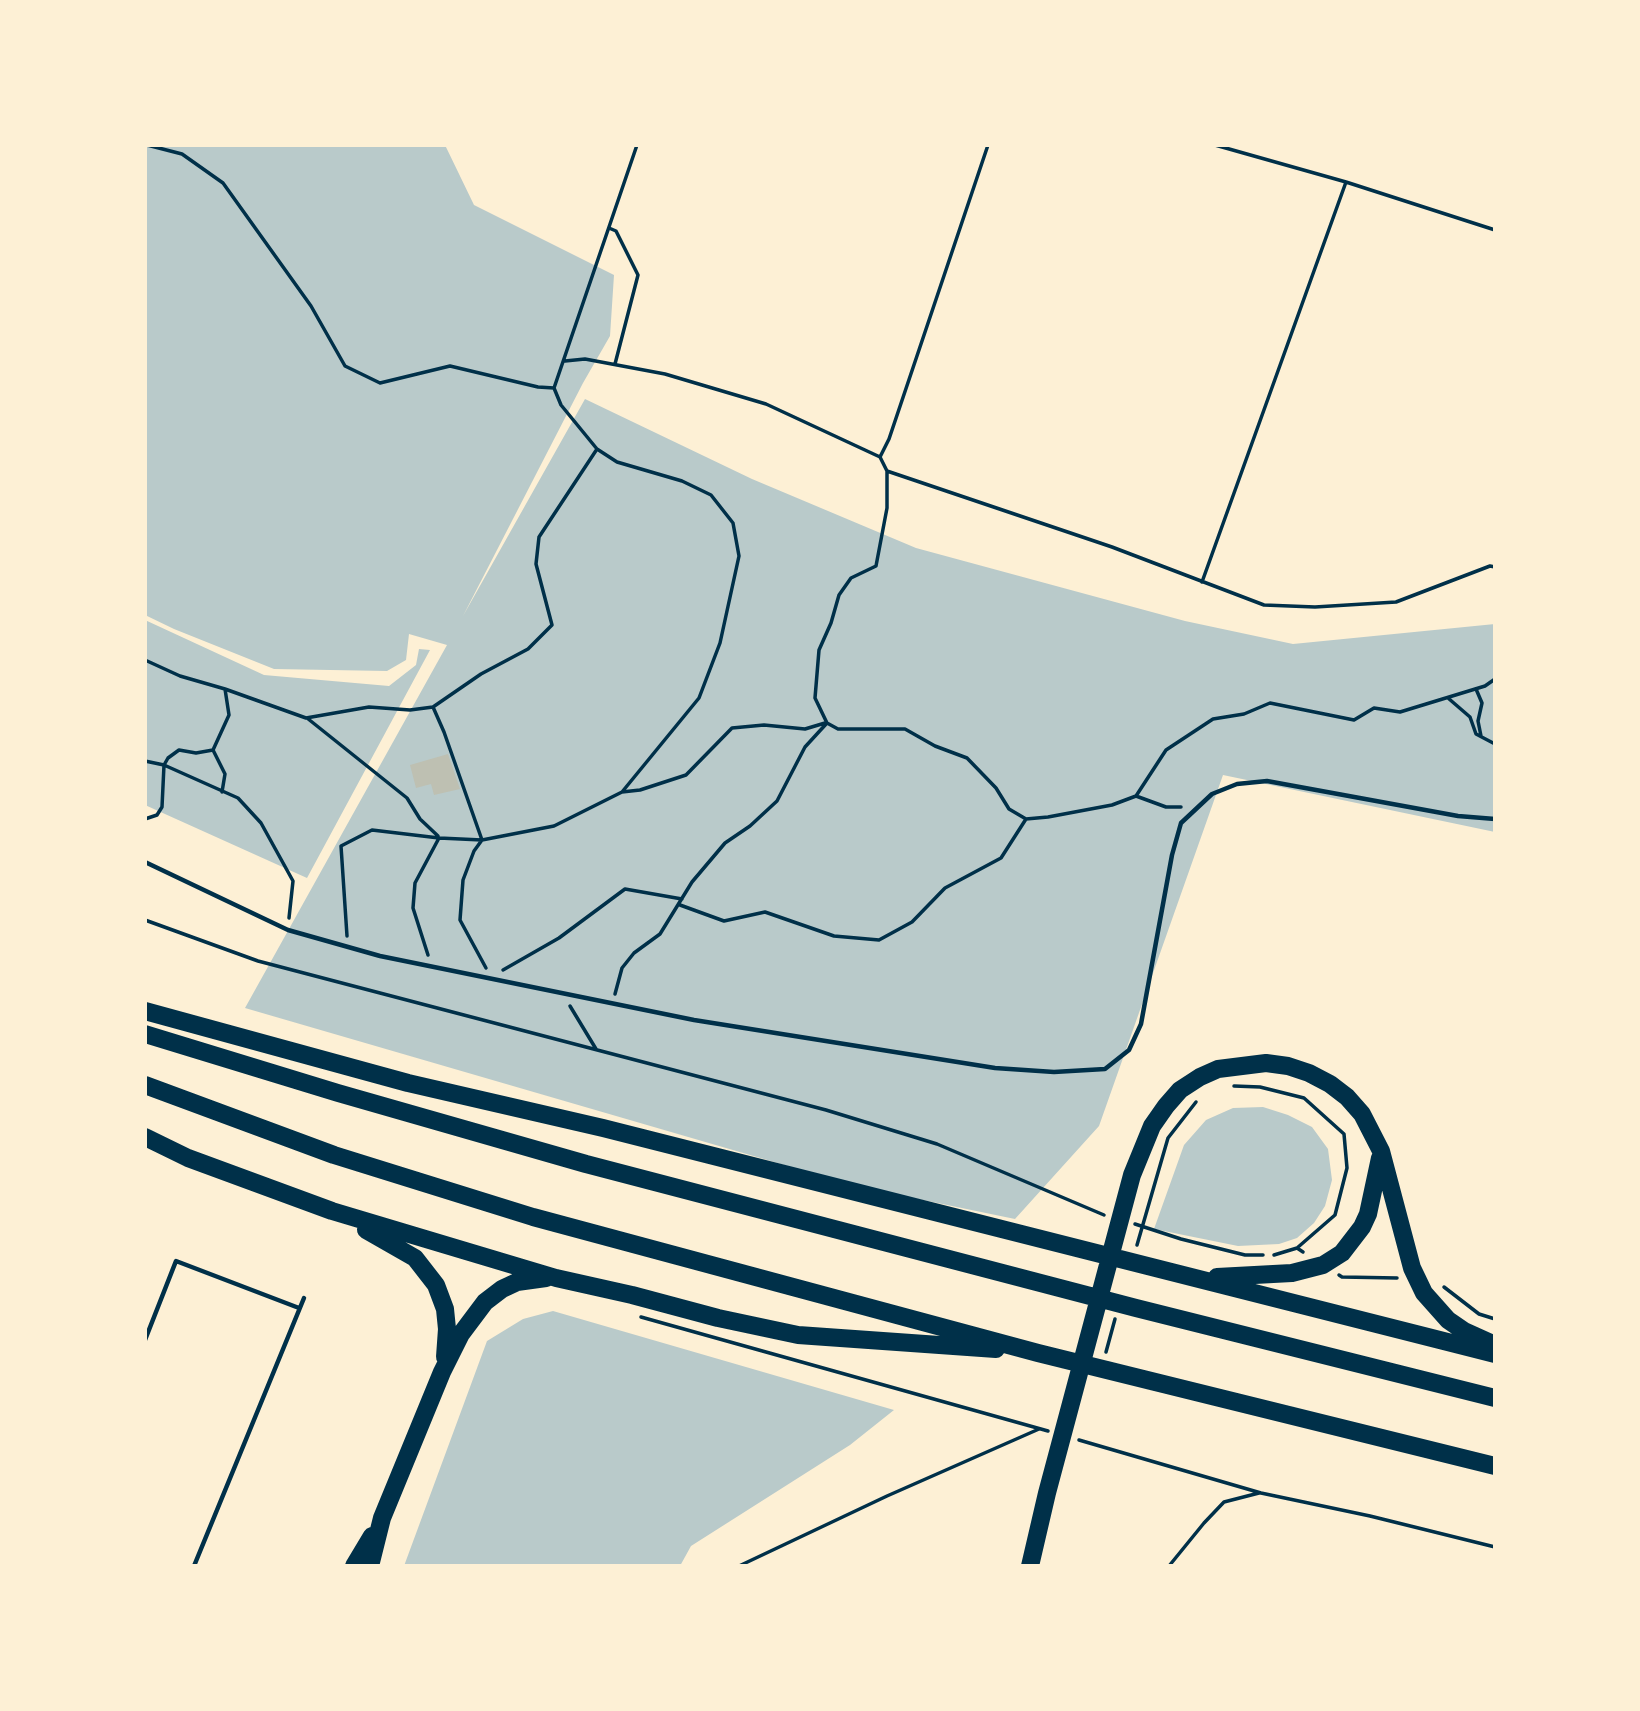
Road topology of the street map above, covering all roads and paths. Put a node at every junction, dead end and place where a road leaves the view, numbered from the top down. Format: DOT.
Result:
graph roads {
  1 [pos="147,145"];
  2 [pos="638,145"];
  3 [pos="988,145"];
  4 [pos="1215,145"];
  5 [pos="1346,182"];
  6 [pos="608,228"];
  7 [pos="1495,230"];
  8 [pos="565,361"];
  9 [pos="615,364"];
  10 [pos="554,388"];
  11 [pos="597,449"];
  12 [pos="880,457"];
  13 [pos="887,471"];
  14 [pos="1495,567"];
  15 [pos="1202,582"];
  16 [pos="145,660"];
  17 [pos="1495,679"];
  18 [pos="225,689"];
  19 [pos="1476,689"];
  20 [pos="1448,698"];
  21 [pos="433,707"];
  22 [pos="306,718"];
  23 [pos="827,723"];
  24 [pos="1481,736"];
  25 [pos="1495,744"];
  26 [pos="213,750"];
  27 [pos="145,761"];
  28 [pos="164,765"];
  29 [pos="222,792"];
  30 [pos="622,792"];
  31 [pos="1136,796"];
  32 [pos="1196,808"];
  33 [pos="1026,818"];
  34 [pos="145,819"];
  35 [pos="1495,819"];
  36 [pos="439,838"];
  37 [pos="482,840"];
  38 [pos="145,863"];
  39 [pos="682,899"];
  40 [pos="680,905"];
  41 [pos="145,920"];
  42 [pos="288,930"];
  43 [pos="347,946"];
  44 [pos="432,968"];
  45 [pos="492,978"];
  46 [pos="562,992"];
  47 [pos="612,1003"];
  48 [pos="145,1011"];
  49 [pos="145,1034"];
  50 [pos="596,1049"];
  51 [pos="145,1085"];
  52 [pos="1233,1086"];
  53 [pos="1203,1097"];
  54 [pos="145,1137"];
  55 [pos="1381,1151"];
  56 [pos="332,1211"];
  57 [pos="1146,1213"];
  58 [pos="1104,1215"];
  59 [pos="1130,1223"];
  60 [pos="1297,1248"];
  61 [pos="1323,1265"];
  62 [pos="1189,1277"];
  63 [pos="556,1278"];
  64 [pos="1416,1279"];
  65 [pos="1443,1286"];
  66 [pos="303,1298"];
  67 [pos="299,1308"];
  68 [pos="634,1316"];
  69 [pos="1495,1319"];
  70 [pos="145,1340"];
  71 [pos="1495,1345"];
  72 [pos="1038,1353"];
  73 [pos="1495,1354"];
  74 [pos="442,1372"];
  75 [pos="1495,1398"];
  76 [pos="1041,1429"];
  77 [pos="1054,1432"];
  78 [pos="1066,1436"];
  79 [pos="1495,1466"];
  80 [pos="1261,1493"];
  81 [pos="382,1518"];
  82 [pos="1495,1547"];
  83 [pos="194,1566"];
  84 [pos="354,1566"];
  85 [pos="370,1566"];
  86 [pos="739,1566"];
  87 [pos="1030,1566"];
  88 [pos="1169,1566"];
  1 -- 10 [label="path"];
  2 -- 6 [label="path"];
  3 -- 12 [label="path"];
  4 -- 5 [label="path"];
  5 -- 7 [label="path"];
  5 -- 15 [label="path"];
  6 -- 8 [label="path"];
  6 -- 9 [label="path"];
  8 -- 9 [label="path"];
  8 -- 10 [label="path"];
  9 -- 12 [label="path"];
  10 -- 11 [label="path"];
  11 -- 21 [label="path"];
  11 -- 30 [label="path"];
  12 -- 13 [label="path"];
  13 -- 15 [label="path"];
  13 -- 23 [label="path"];
  14 -- 15 [label="path"];
  16 -- 18 [label="path"];
  17 -- 19 [label="path"];
  18 -- 22 [label="path"];
  18 -- 26 [label="path"];
  19 -- 20 [label="path"];
  19 -- 24 [label="path"];
  20 -- 24 [label="path"];
  20 -- 31 [label="path"];
  21 -- 22 [label="path"];
  21 -- 37 [label="path"];
  22 -- 36 [label="path"];
  23 -- 30 [label="path"];
  23 -- 33 [label="path"];
  23 -- 39 [label="path"];
  24 -- 25 [label="path"];
  26 -- 28 [label="path"];
  26 -- 29 [label="path"];
  27 -- 28 [label="path"];
  28 -- 29 [label="path"];
  28 -- 34 [label="path"];
  29 -- 42 [label="path"];
  30 -- 37 [label="path"];
  31 -- 32 [label="path"];
  31 -- 33 [label="path"];
  32 -- 35 [label="lane"];
  32 -- 47 [label="lane"];
  33 -- 40 [label="path"];
  36 -- 37 [label="path"];
  36 -- 43 [label="path"];
  36 -- 44 [label="path"];
  37 -- 45 [label="path"];
  38 -- 42 [label="lane"];
  39 -- 40 [label="path"];
  39 -- 45 [label="path"];
  40 -- 47 [label="path"];
  41 -- 50 [label="path"];
  42 -- 43 [label="lane"];
  43 -- 44 [label="lane"];
  44 -- 45 [label="lane"];
  45 -- 46 [label="lane"];
  46 -- 47 [label="lane"];
  46 -- 50 [label="path"];
  48 -- 62 [label="highway"];
  49 -- 75 [label="highway"];
  50 -- 58 [label="path"];
  51 -- 72 [label="highway"];
  52 -- 60 [label="path"];
  53 -- 57 [label="path"];
  54 -- 56 [label="highway"];
  55 -- 61 [label="highway"];
  55 -- 64 [label="highway"];
  55 -- 87 [label="highway"];
  56 -- 63 [label="highway"];
  56 -- 74 [label="highway"];
  59 -- 60 [label="path"];
  60 -- 61 [label="path"];
  61 -- 62 [label="highway"];
  61 -- 64 [label="path"];
  62 -- 73 [label="highway"];
  63 -- 72 [label="highway"];
  63 -- 74 [label="highway"];
  64 -- 71 [label="highway"];
  65 -- 69 [label="path"];
  66 -- 67 [label="lane"];
  67 -- 70 [label="lane"];
  67 -- 83 [label="lane"];
  68 -- 76 [label="path"];
  72 -- 79 [label="highway"];
  74 -- 81 [label="highway"];
  76 -- 77 [label="path"];
  76 -- 86 [label="path"];
  78 -- 80 [label="path"];
  80 -- 82 [label="path"];
  80 -- 88 [label="path"];
  81 -- 84 [label="highway"];
  81 -- 85 [label="highway"];
}
